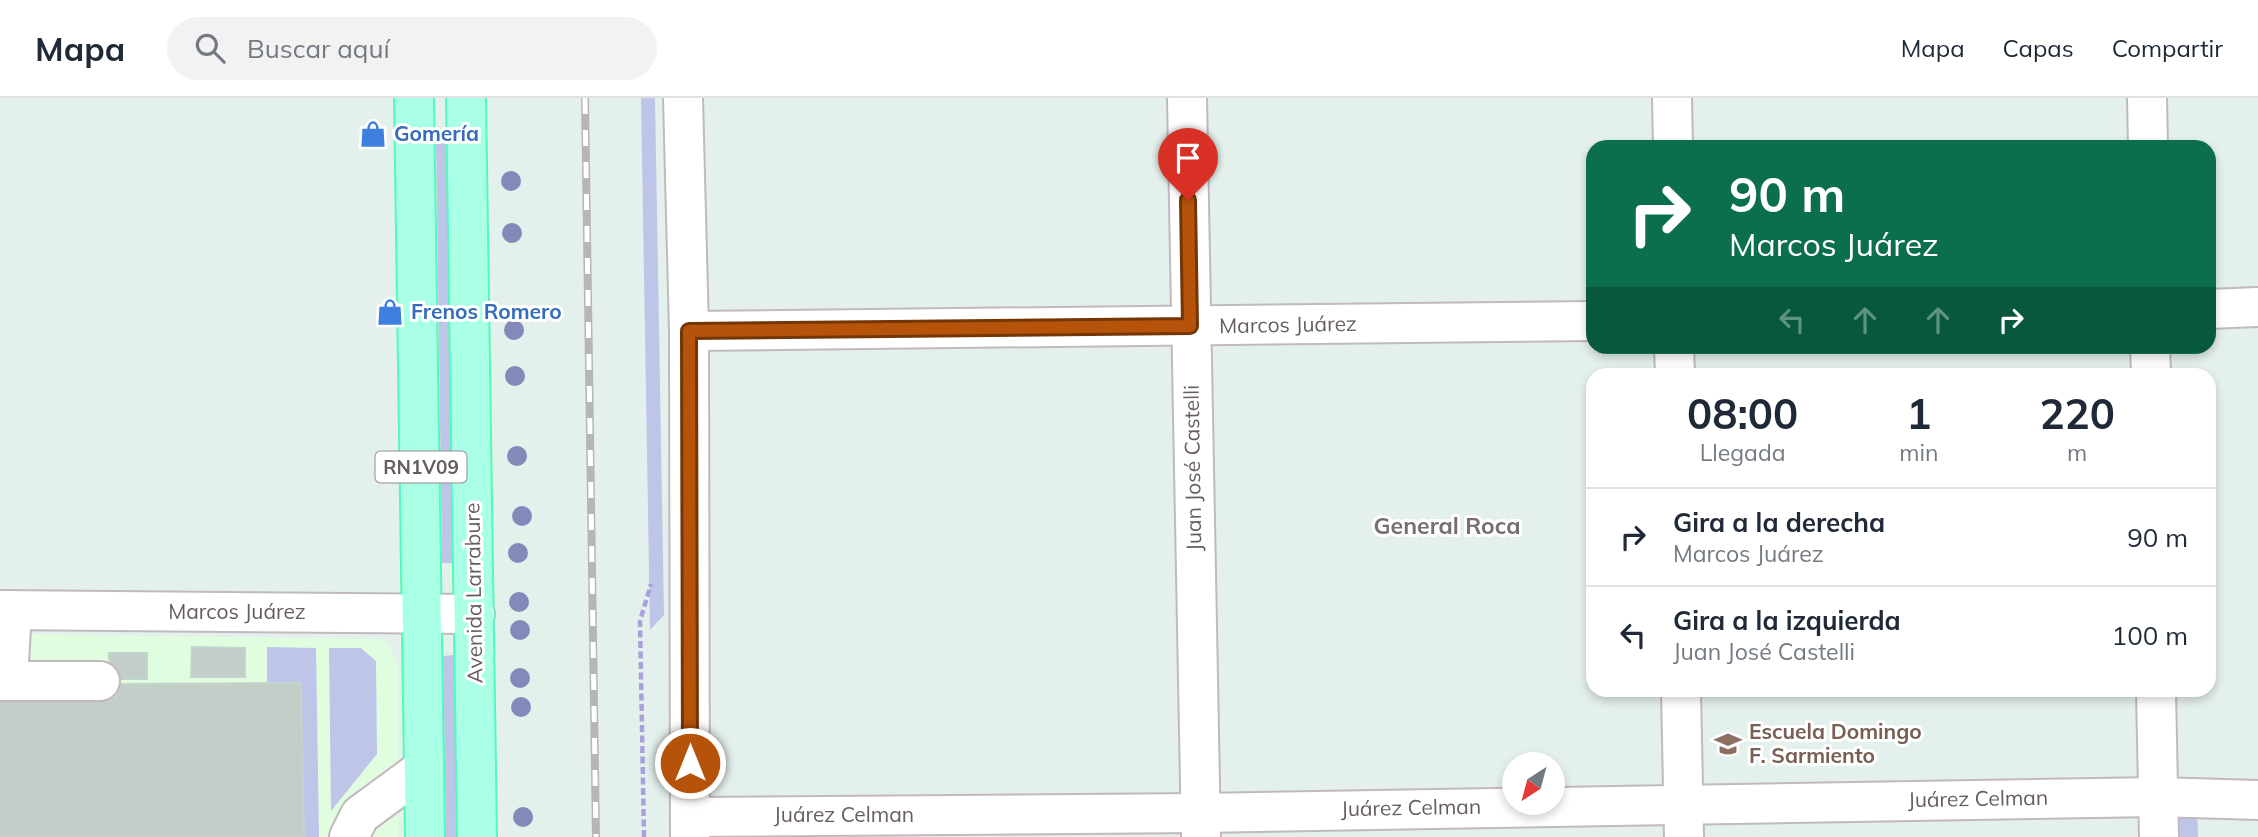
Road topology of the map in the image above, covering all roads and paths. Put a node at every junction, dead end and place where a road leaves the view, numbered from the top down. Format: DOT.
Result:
graph roads {
  1 [pos="414,98"];
  2 [pos="466,98"];
  3 [pos="683,98"];
  4 [pos="1187,98"];
  5 [pos="1672,98"];
  6 [pos="2147,98"];
  7 [pos="1673,140"];
  8 [pos="2148,140"];
  9 [pos="2258,307"];
  10 [pos="2216,309"];
  11 [pos="1586,321"];
  12 [pos="1190,326"];
  13 [pos="689,331"];
  14 [pos="651,584"];
  15 [pos="6,610"];
  16 [pos="422,614"];
  17 [pos="475,614"];
  18 [pos="4,680"];
  19 [pos="100,681"];
  20 [pos="1681,697"];
  21 [pos="2156,697"];
  22 [pos="424,768"];
  23 [pos="2158,797"];
  24 [pos="2258,800"];
  25 [pos="1684,820"];
  26 [pos="1200,825"];
  27 [pos="690,827"];
  28 [pos="349,837"];
  29 [pos="425,837"];
  30 [pos="477,837"];
  31 [pos="644,837"];
  32 [pos="2158,837"];
  1 -- 16 [label="main road, RN1V09"];
  2 -- 17 [label="main road, Avenida Larrabure / RN1V09"];
  3 -- 13 [label="street"];
  4 -- 12 [label="street, Juan José Castelli"];
  5 -- 7 [label="street"];
  6 -- 8 [label="street"];
  9 -- 10 [label="street"];
  11 -- 12 [label="street, Marcos Juárez"];
  12 -- 13 [label="street, Marcos Juárez"];
  12 -- 26 [label="street, Juan José Castelli"];
  13 -- 27 [label="street"];
  14 -- 31 [label="path"];
  15 -- 16 [label="street, Marcos Juárez"];
  15 -- 18 [label="street"];
  16 -- 17 [label="street, Marcos Juárez"];
  16 -- 22 [label="main road, RN1V09"];
  17 -- 30 [label="main road, Avenida Larrabure / RN1V09"];
  18 -- 19 [label="street"];
  20 -- 25 [label="street"];
  21 -- 23 [label="street"];
  22 -- 28 [label="street"];
  22 -- 29 [label="main road, RN1V09"];
  23 -- 24 [label="street, Juárez Celman"];
  23 -- 25 [label="street, Juárez Celman"];
  23 -- 32 [label="street"];
  25 -- 26 [label="street, Juárez Celman"];
  26 -- 27 [label="street, Juárez Celman"];
}
